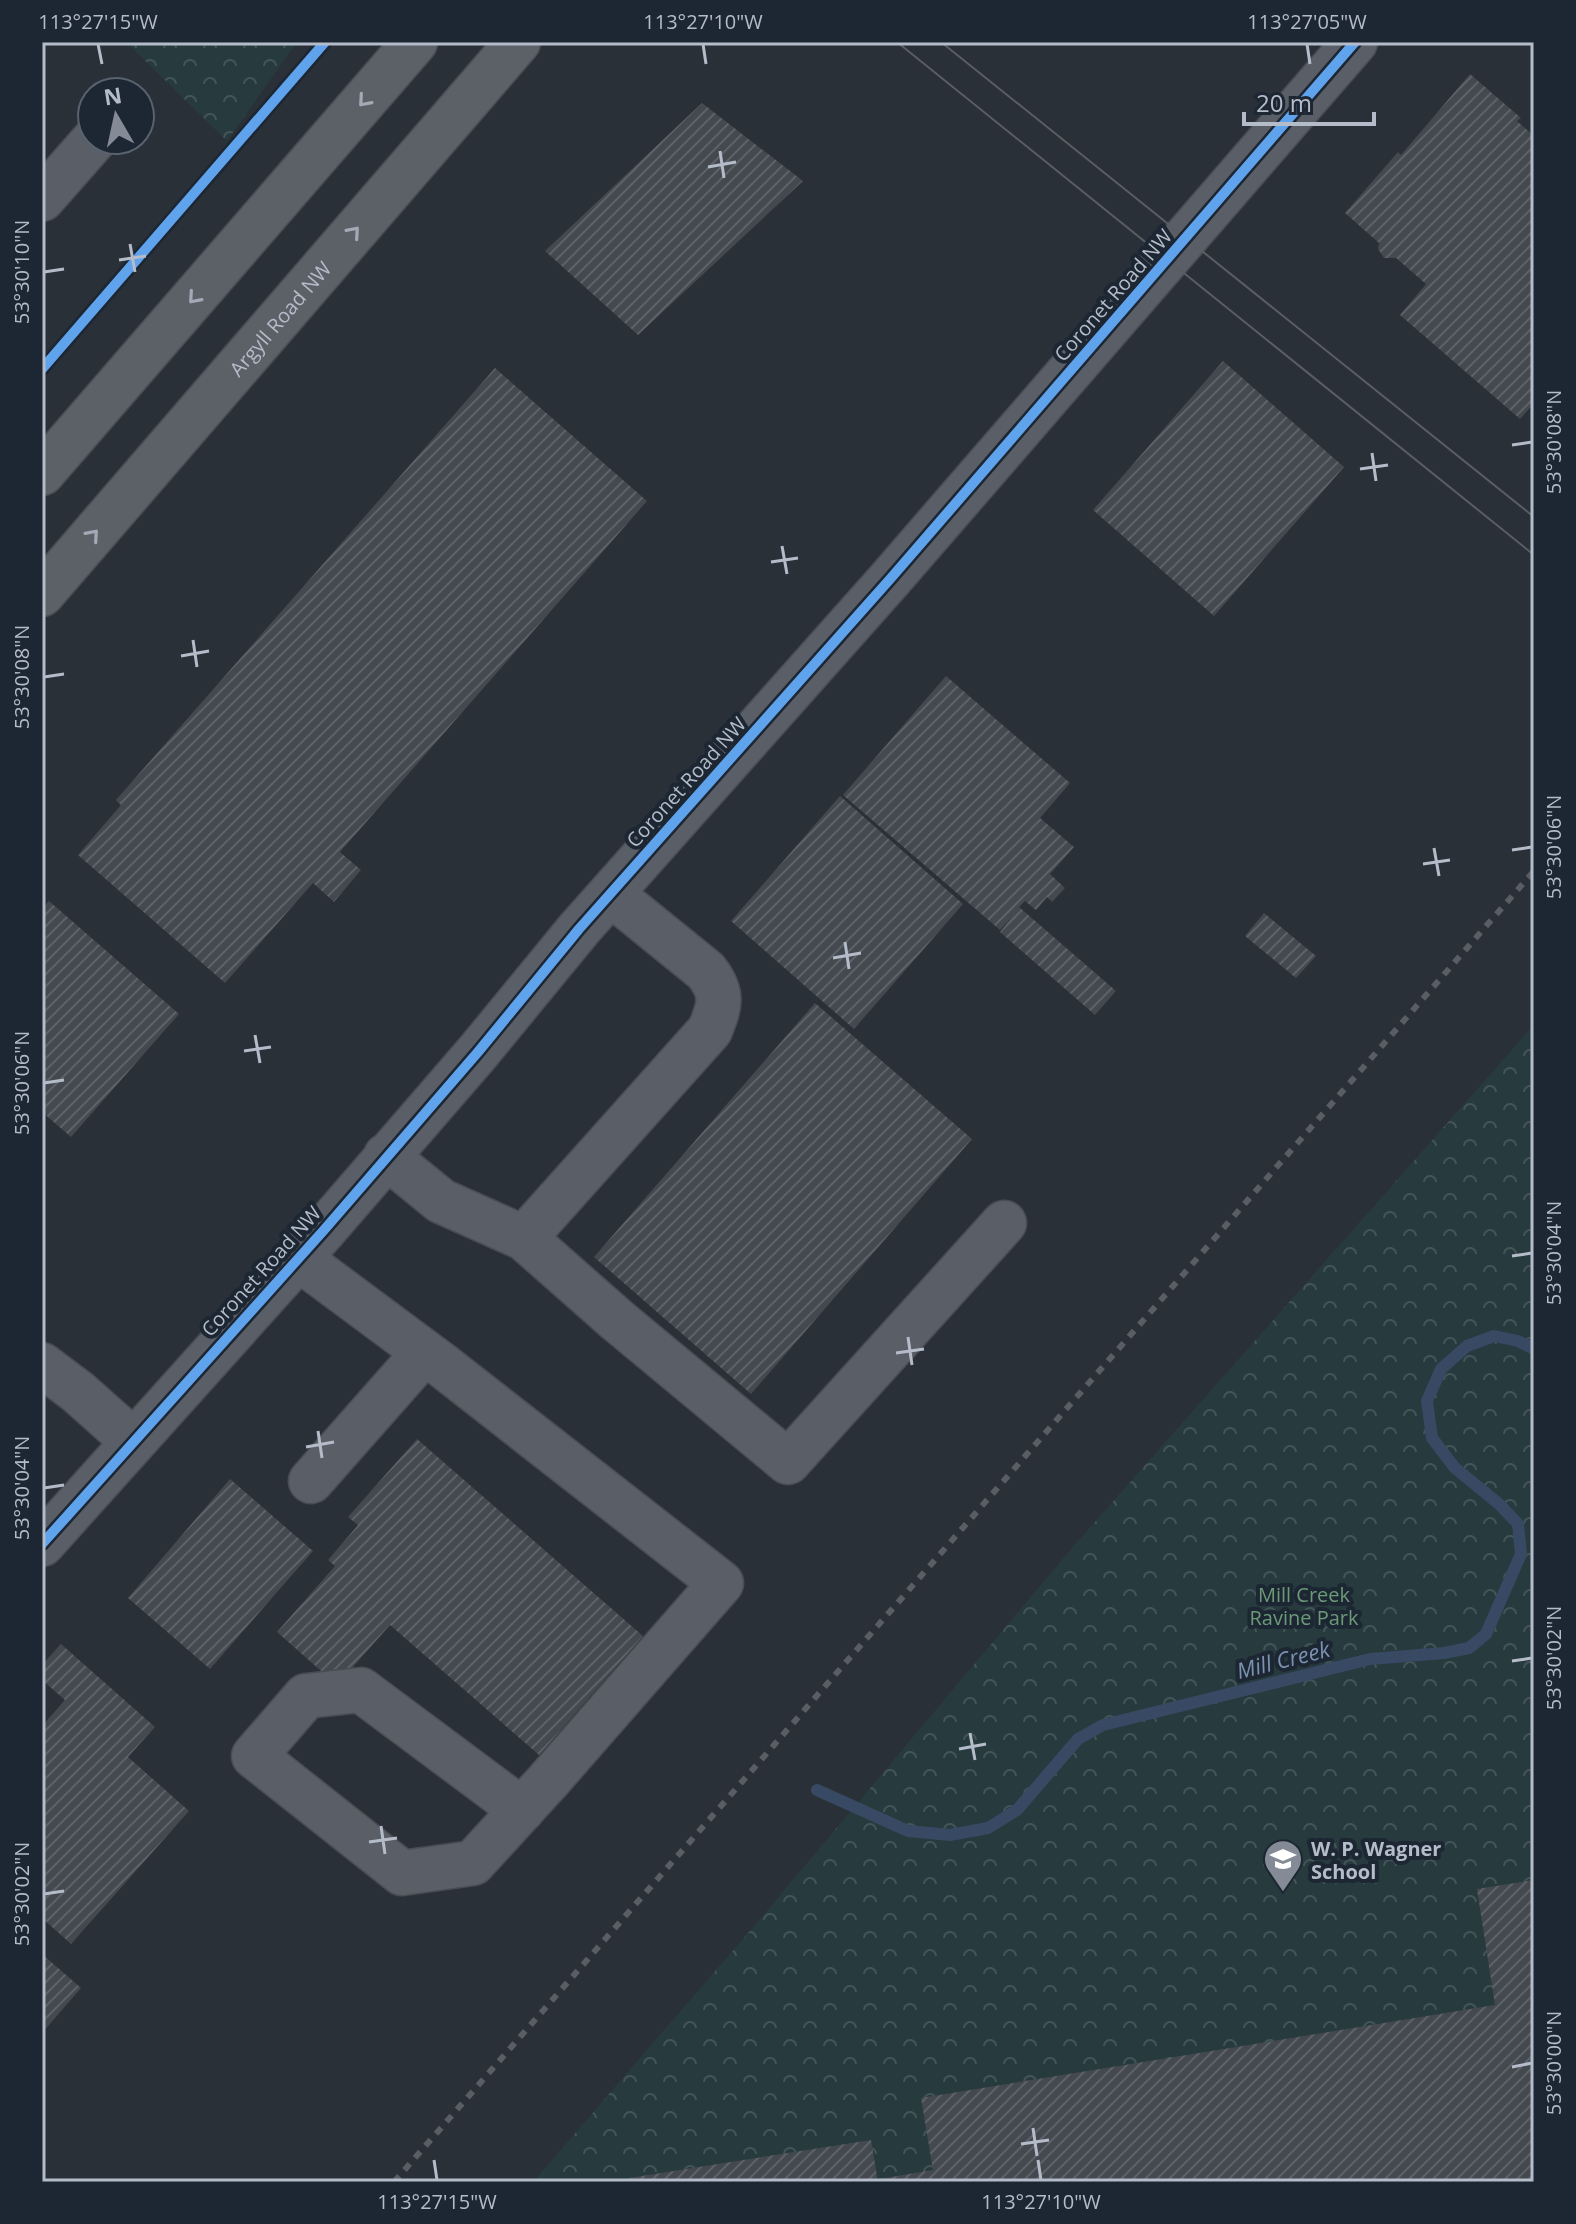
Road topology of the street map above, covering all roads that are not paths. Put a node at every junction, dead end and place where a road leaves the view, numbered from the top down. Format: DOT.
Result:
graph roads {
  1 [pos="415,42"];
  2 [pos="518,42"];
  3 [pos="1355,42"];
  4 [pos="80,156"];
  5 [pos="42,199"];
  6 [pos="42,473"];
  7 [pos="42,594"];
  8 [pos="611,894"];
  9 [pos="386,1156"];
  10 [pos="1004,1223"];
  11 [pos="524,1238"];
  12 [pos="298,1258"];
  13 [pos="424,1353"];
  14 [pos="42,1365"];
  15 [pos="133,1441"];
  16 [pos="311,1481"];
  17 [pos="42,1544"];
  18 [pos="522,1810"];
  1 -- 6 [label="main road, one-way"];
  7 -- 2 [label="main road, Argyll Road NW, one-way"];
  3 -- 8 [label="street, Coronet Road NW"];
  4 -- 5 [label="street"];
  8 -- 9 [label="street, Coronet Road NW"];
  8 -- 11 [label="street"];
  9 -- 11 [label="street"];
  9 -- 12 [label="street, Coronet Road NW"];
  10 -- 11 [label="street"];
  12 -- 13 [label="street"];
  12 -- 15 [label="street, Coronet Road NW"];
  13 -- 16 [label="street"];
  13 -- 18 [label="street"];
  14 -- 15 [label="street"];
  15 -- 17 [label="street, Coronet Road NW"];
  18 -- 18 [label="street"];
}
